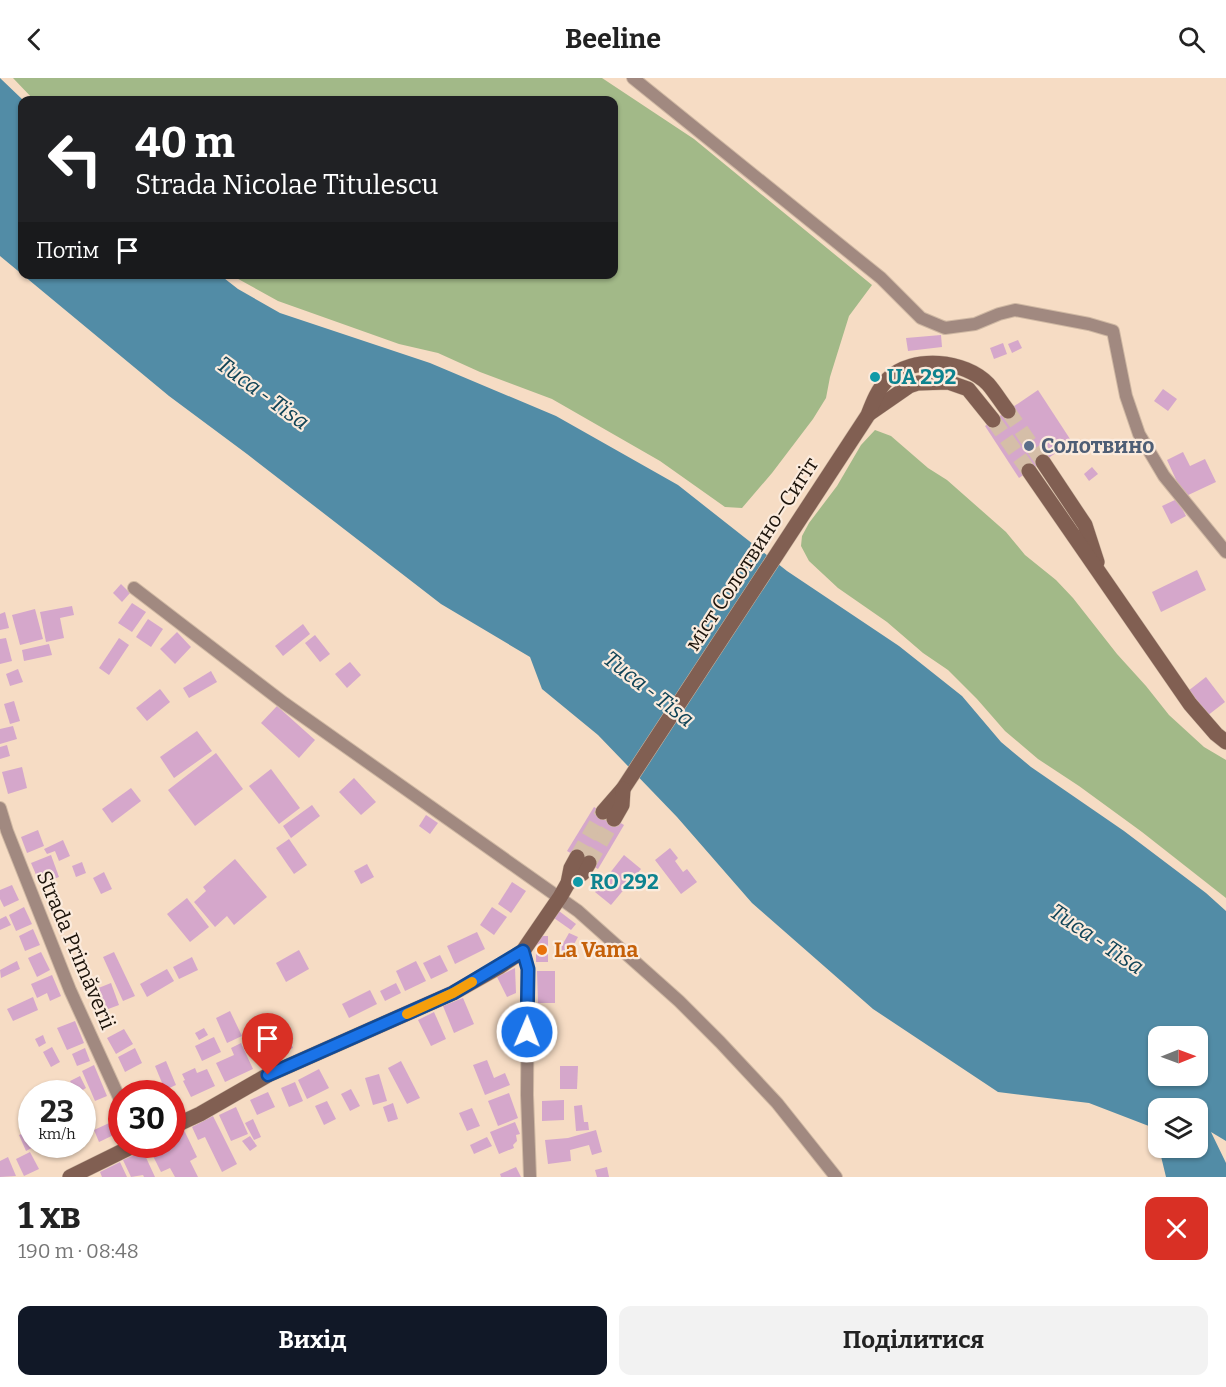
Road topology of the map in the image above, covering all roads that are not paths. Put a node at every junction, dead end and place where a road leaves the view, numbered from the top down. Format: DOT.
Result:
graph roads {
  1 [pos="633,78"];
  2 [pos="1008,411"];
  3 [pos="865,419"];
  4 [pos="993,420"];
  5 [pos="1043,462"];
  6 [pos="1029,471"];
  7 [pos="1226,552"];
  8 [pos="1101,577"];
  9 [pos="134,588"];
  10 [pos="1226,742"];
  11 [pos="0,808"];
  12 [pos="609,816"];
  13 [pos="583,860"];
  14 [pos="560,897"];
  15 [pos="523,951"];
  16 [pos="111,1080"];
  17 [pos="186,1120"];
  18 [pos="109,1158"];
  19 [pos="70,1177"];
  20 [pos="530,1177"];
  21 [pos="836,1177"];
  1 -- 7 [label="street"];
  2 -- 3 [label="street"];
  3 -- 4 [label="street"];
  3 -- 12 [label="street, міст Солотвино–Сигіт"];
  5 -- 8 [label="street"];
  6 -- 8 [label="street"];
  8 -- 10 [label="street"];
  9 -- 14 [label="street"];
  11 -- 16 [label="street, Strada Primăverii"];
  13 -- 14 [label="street"];
  14 -- 15 [label="street"];
  14 -- 21 [label="street"];
  15 -- 17 [label="street"];
  15 -- 20 [label="street"];
  18 -- 19 [label="street"];
}
